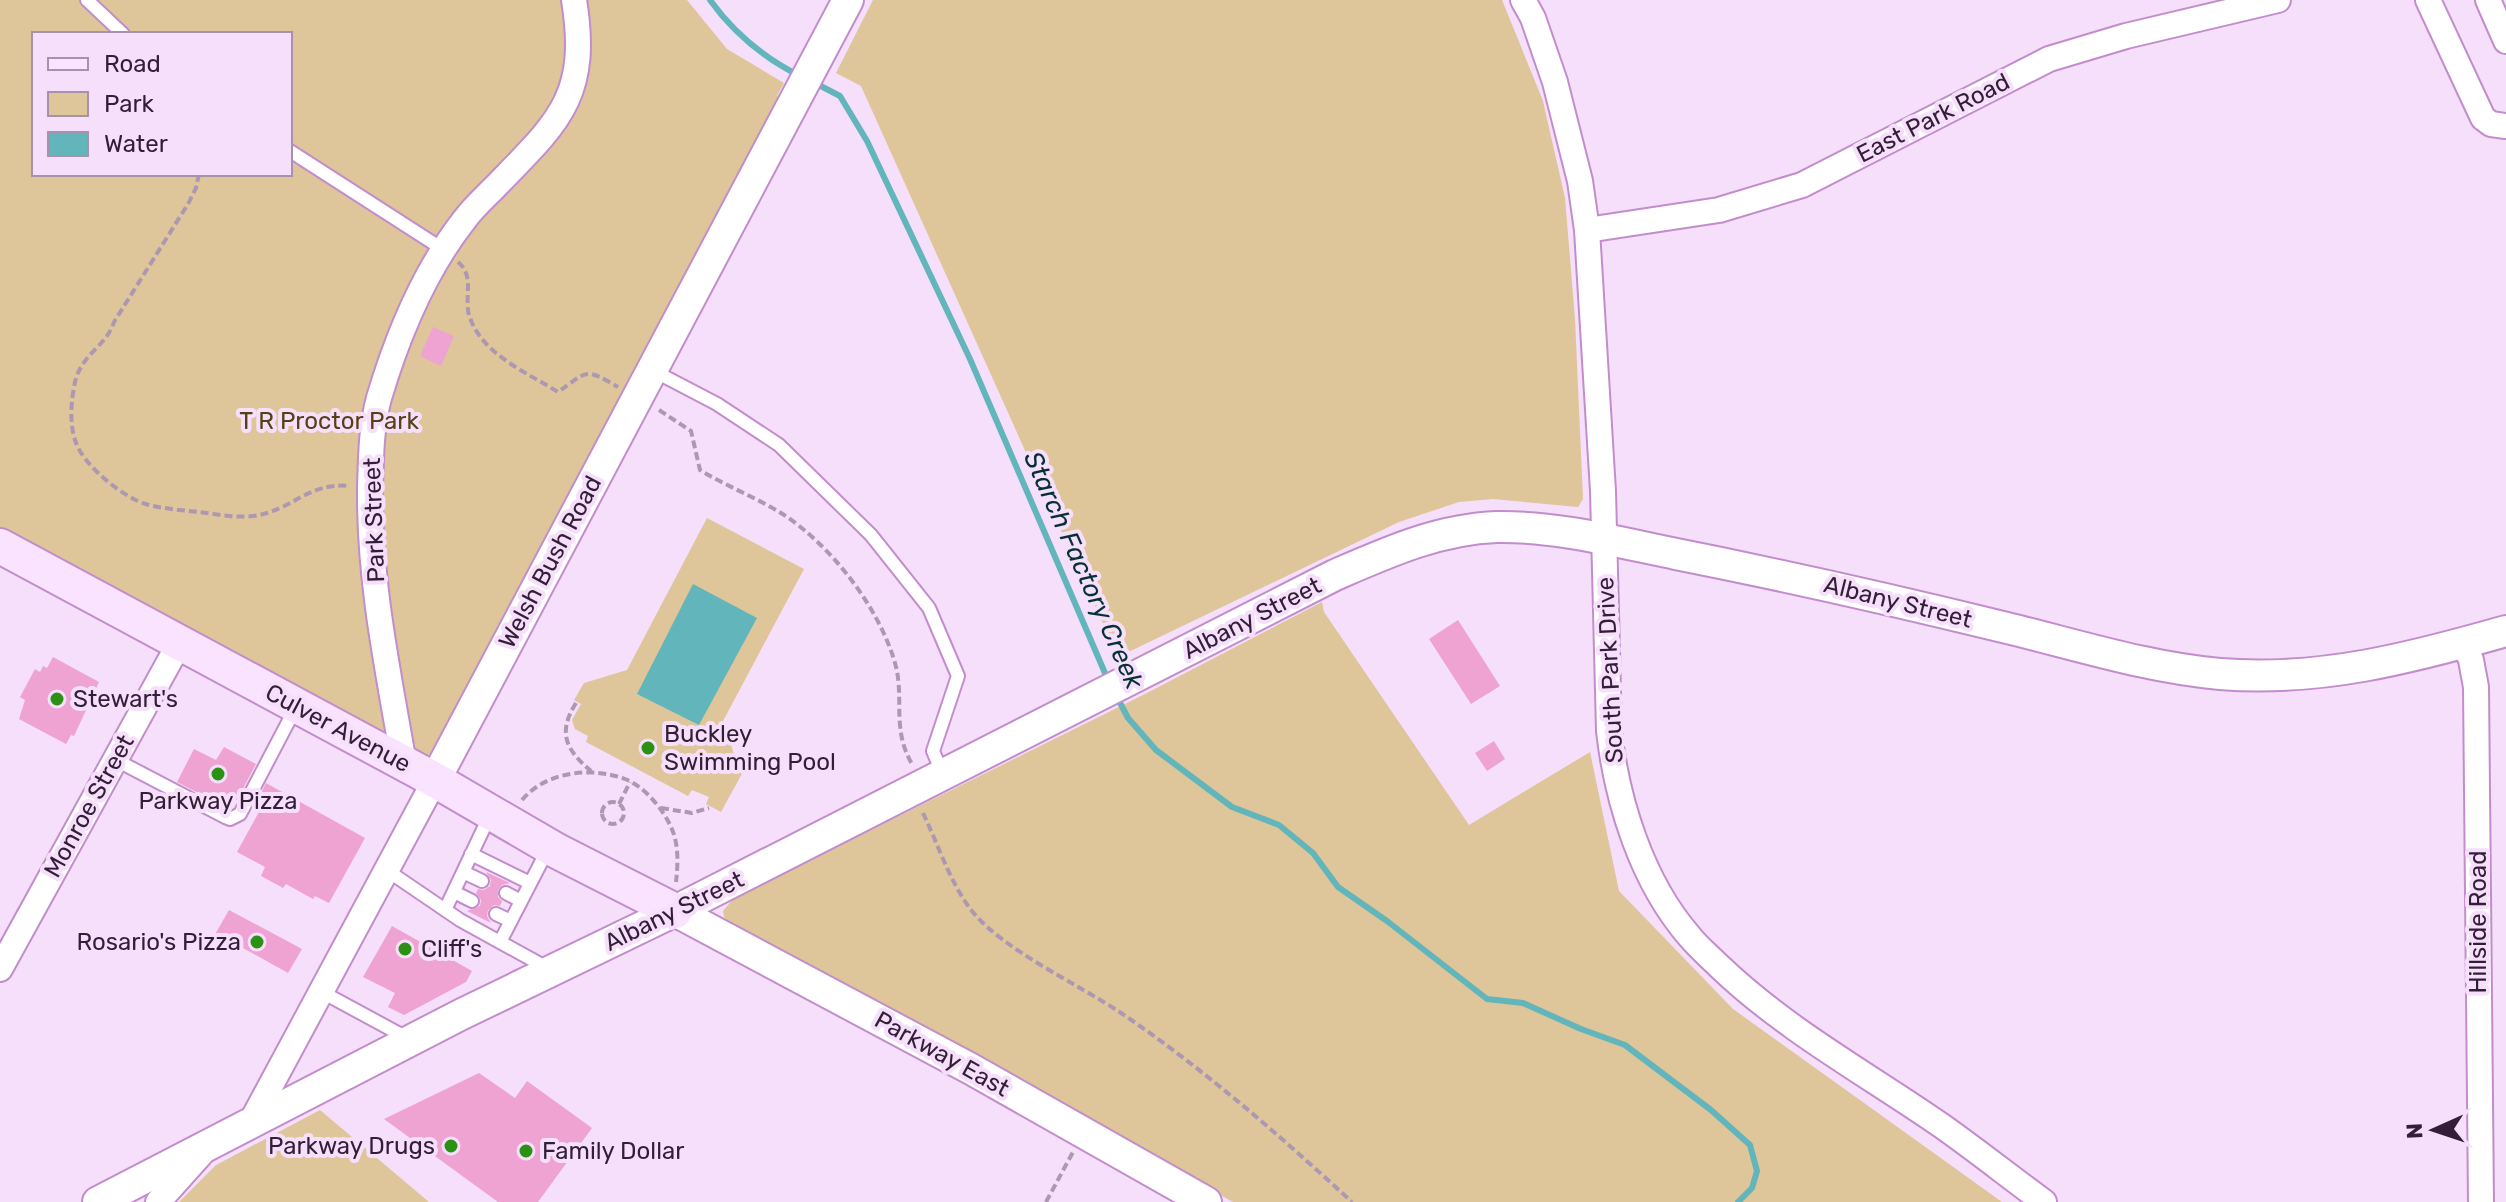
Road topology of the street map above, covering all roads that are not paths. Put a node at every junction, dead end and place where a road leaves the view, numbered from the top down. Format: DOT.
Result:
graph roads {
  1 [pos="87,0"];
  2 [pos="574,0"];
  3 [pos="848,0"];
  4 [pos="1523,0"];
  5 [pos="2278,0"];
  6 [pos="2428,0"];
  7 [pos="2488,0"];
  8 [pos="121,32"];
  9 [pos="2506,41"];
  10 [pos="2506,126"];
  11 [pos="292,152"];
  12 [pos="1587,230"];
  13 [pos="444,250"];
  14 [pos="652,369"];
  15 [pos="1602,539"];
  16 [pos="0,546"];
  17 [pos="2506,631"];
  18 [pos="2464,643"];
  19 [pos="179,644"];
  20 [pos="296,707"];
  21 [pos="114,759"];
  22 [pos="404,764"];
  23 [pos="930,772"];
  24 [pos="435,780"];
  25 [pos="506,808"];
  26 [pos="549,846"];
  27 [pos="471,854"];
  28 [pos="388,871"];
  29 [pos="463,872"];
  30 [pos="482,881"];
  31 [pos="530,883"];
  32 [pos="454,892"];
  33 [pos="506,893"];
  34 [pos="676,897"];
  35 [pos="472,901"];
  36 [pos="521,901"];
  37 [pos="445,910"];
  38 [pos="496,914"];
  39 [pos="511,921"];
  40 [pos="500,942"];
  41 [pos="0,969"];
  42 [pos="552,971"];
  43 [pos="322,992"];
  44 [pos="411,1040"];
  45 [pos="250,1124"];
  46 [pos="210,1144"];
  47 [pos="98,1202"];
  48 [pos="158,1202"];
  49 [pos="1206,1202"];
  50 [pos="2044,1202"];
  51 [pos="2481,1202"];
  1 -- 8 [label="lane"];
  2 -- 13 [label="street, Park Street"];
  3 -- 14 [label="street, Welsh Bush Road"];
  4 -- 12 [label="street, South Park Drive"];
  5 -- 12 [label="street, East Park Road"];
  6 -- 10 [label="street"];
  7 -- 9 [label="street"];
  11 -- 13 [label="lane"];
  12 -- 15 [label="street, South Park Drive"];
  13 -- 22 [label="street, Park Street"];
  14 -- 23 [label="lane"];
  14 -- 24 [label="street, Welsh Bush Road"];
  15 -- 18 [label="street, Albany Street"];
  15 -- 23 [label="street, Albany Street"];
  15 -- 50 [label="street, South Park Drive"];
  16 -- 19 [label="main road, Culver Avenue"];
  17 -- 18 [label="street, Albany Street"];
  18 -- 51 [label="street, Hillside Road"];
  19 -- 20 [label="main road, Culver Avenue"];
  19 -- 21 [label="street, Monroe Street"];
  20 -- 21 [label="lane"];
  20 -- 22 [label="main road, Culver Avenue"];
  21 -- 41 [label="street, Monroe Street"];
  22 -- 24 [label="main road, Culver Avenue"];
  23 -- 34 [label="street, Albany Street"];
  24 -- 25 [label="main road, Culver Avenue"];
  24 -- 28 [label="street, Welsh Bush Road"];
  25 -- 26 [label="main road, Culver Avenue"];
  25 -- 27 [label="lane"];
  26 -- 31 [label="lane"];
  26 -- 34 [label="main road, Culver Avenue"];
  27 -- 29 [label="lane"];
  27 -- 31 [label="lane"];
  28 -- 37 [label="lane"];
  28 -- 43 [label="street, Welsh Bush Road"];
  29 -- 30 [label="lane"];
  29 -- 32 [label="lane"];
  31 -- 36 [label="lane"];
  32 -- 35 [label="lane"];
  32 -- 37 [label="lane"];
  33 -- 36 [label="lane"];
  34 -- 42 [label="street, Albany Street"];
  34 -- 49 [label="street, Parkway East"];
  36 -- 39 [label="lane"];
  37 -- 40 [label="lane"];
  38 -- 39 [label="lane"];
  39 -- 40 [label="lane"];
  40 -- 42 [label="lane"];
  42 -- 44 [label="street, Albany Street"];
  43 -- 44 [label="lane"];
  43 -- 45 [label="street, Welsh Bush Road"];
  44 -- 45 [label="street, Albany Street"];
  45 -- 46 [label="street, Albany Street"];
  46 -- 47 [label="street, Albany Street"];
  46 -- 48 [label="street"];
}
